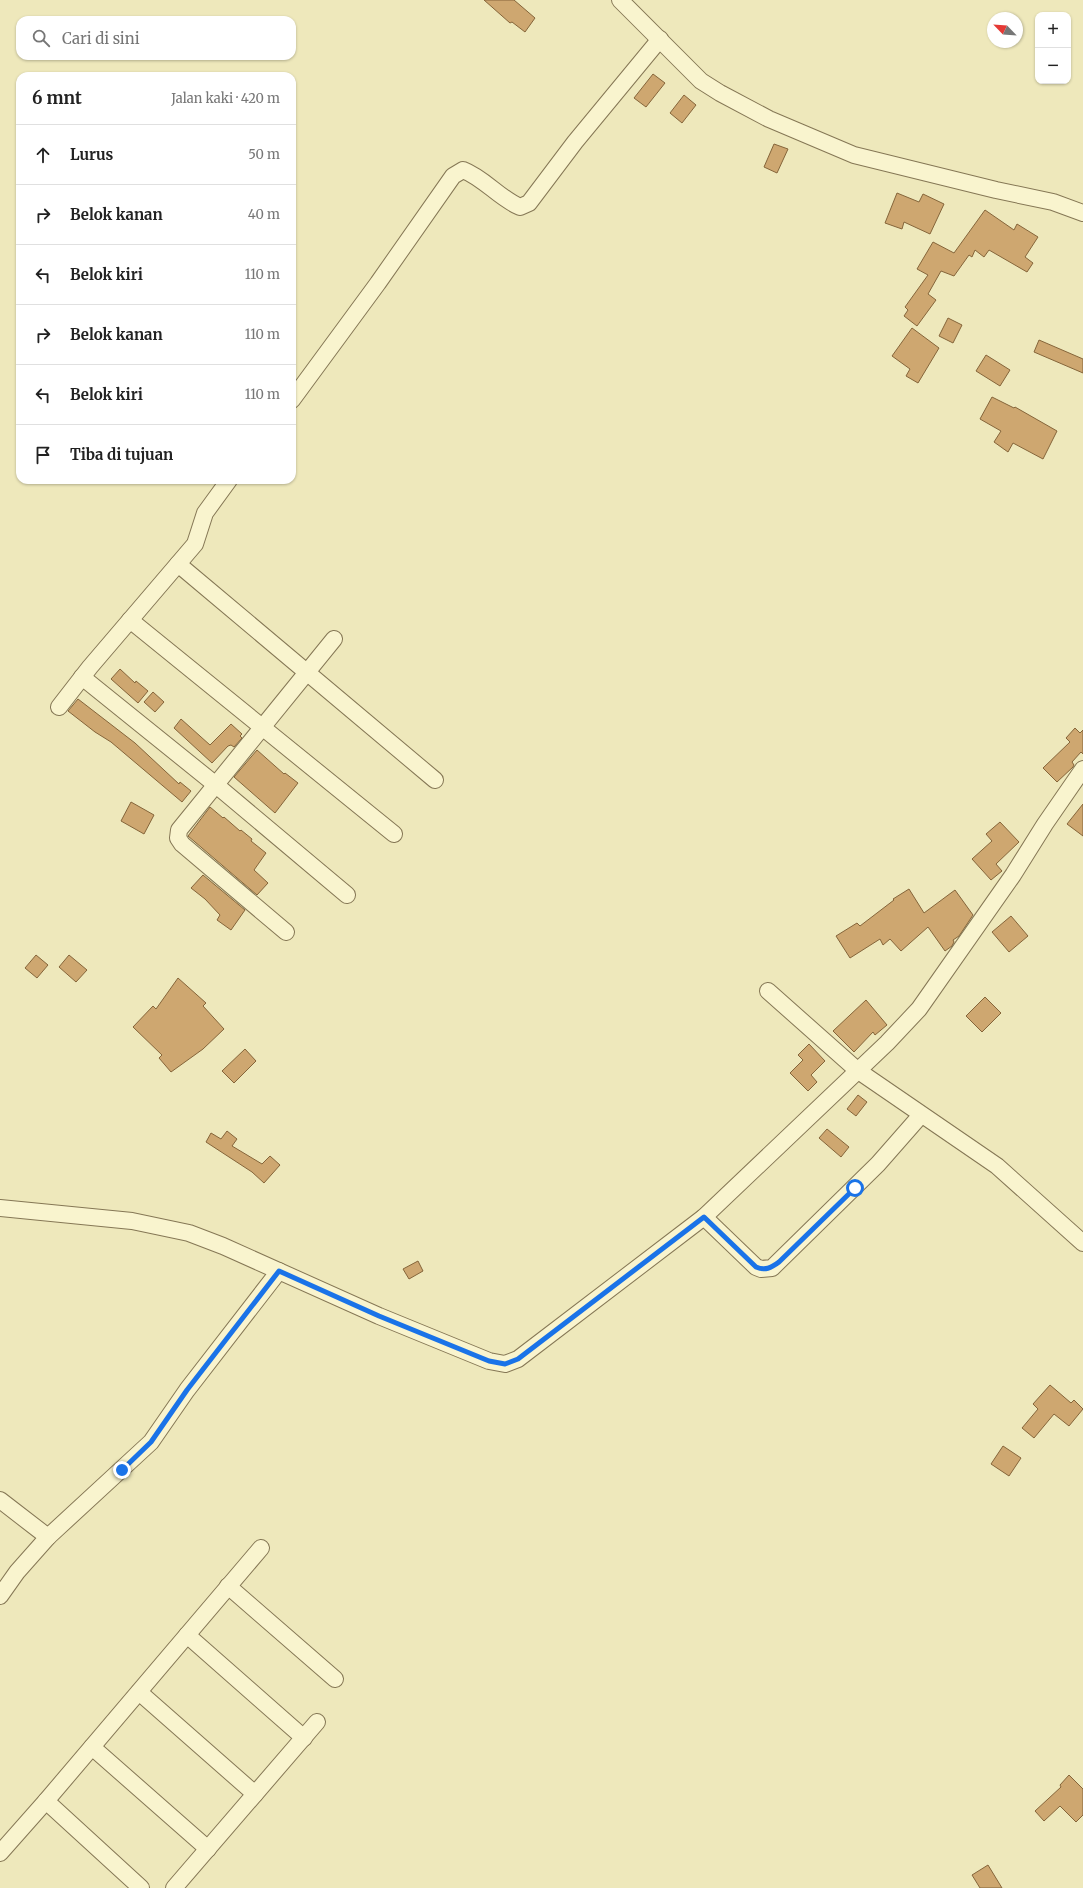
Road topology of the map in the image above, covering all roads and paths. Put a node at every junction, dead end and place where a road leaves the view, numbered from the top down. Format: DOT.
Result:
graph roads {
  1 [pos="620,0"];
  2 [pos="660,39"];
  3 [pos="1083,213"];
  4 [pos="296,395"];
  5 [pos="226,484"];
  6 [pos="178,564"];
  7 [pos="130,620"];
  8 [pos="334,639"];
  9 [pos="308,672"];
  10 [pos="82,677"];
  11 [pos="59,707"];
  12 [pos="263,728"];
  13 [pos="1083,770"];
  14 [pos="436,780"];
  15 [pos="216,785"];
  16 [pos="394,834"];
  17 [pos="347,895"];
  18 [pos="286,932"];
  19 [pos="768,991"];
  20 [pos="857,1070"];
  21 [pos="921,1115"];
  22 [pos="0,1208"];
  23 [pos="704,1217"];
  24 [pos="1083,1244"];
  25 [pos="279,1271"];
  26 [pos="0,1500"];
  27 [pos="48,1537"];
  28 [pos="261,1548"];
  29 [pos="228,1586"];
  30 [pos="1,1594"];
  31 [pos="187,1635"];
  32 [pos="335,1679"];
  33 [pos="139,1692"];
  34 [pos="317,1722"];
  35 [pos="304,1738"];
  36 [pos="92,1747"];
  37 [pos="255,1794"];
  38 [pos="46,1801"];
  39 [pos="208,1850"];
  40 [pos="0,1853"];
  41 [pos="141,1888"];
  42 [pos="174,1888"];
  1 -- 2 [label="street"];
  2 -- 3 [label="street"];
  2 -- 4 [label="street"];
  5 -- 6 [label="street"];
  6 -- 7 [label="street"];
  6 -- 9 [label="street"];
  7 -- 10 [label="street"];
  7 -- 12 [label="street"];
  8 -- 9 [label="street"];
  9 -- 12 [label="street"];
  9 -- 14 [label="street"];
  10 -- 11 [label="street"];
  10 -- 15 [label="street"];
  12 -- 15 [label="street"];
  12 -- 16 [label="street"];
  13 -- 20 [label="street"];
  15 -- 17 [label="street"];
  15 -- 18 [label="street"];
  19 -- 20 [label="street"];
  20 -- 21 [label="street"];
  20 -- 23 [label="street"];
  21 -- 23 [label="street"];
  21 -- 24 [label="street"];
  22 -- 25 [label="street"];
  23 -- 25 [label="street"];
  25 -- 27 [label="street"];
  26 -- 27 [label="street"];
  27 -- 30 [label="street"];
  28 -- 29 [label="street"];
  29 -- 31 [label="street"];
  29 -- 32 [label="street"];
  31 -- 33 [label="street"];
  31 -- 35 [label="street"];
  33 -- 36 [label="street"];
  33 -- 37 [label="street"];
  34 -- 35 [label="street"];
  35 -- 37 [label="street"];
  36 -- 38 [label="street"];
  36 -- 39 [label="street"];
  37 -- 39 [label="street"];
  38 -- 40 [label="street"];
  38 -- 41 [label="street"];
  39 -- 42 [label="street"];
}
